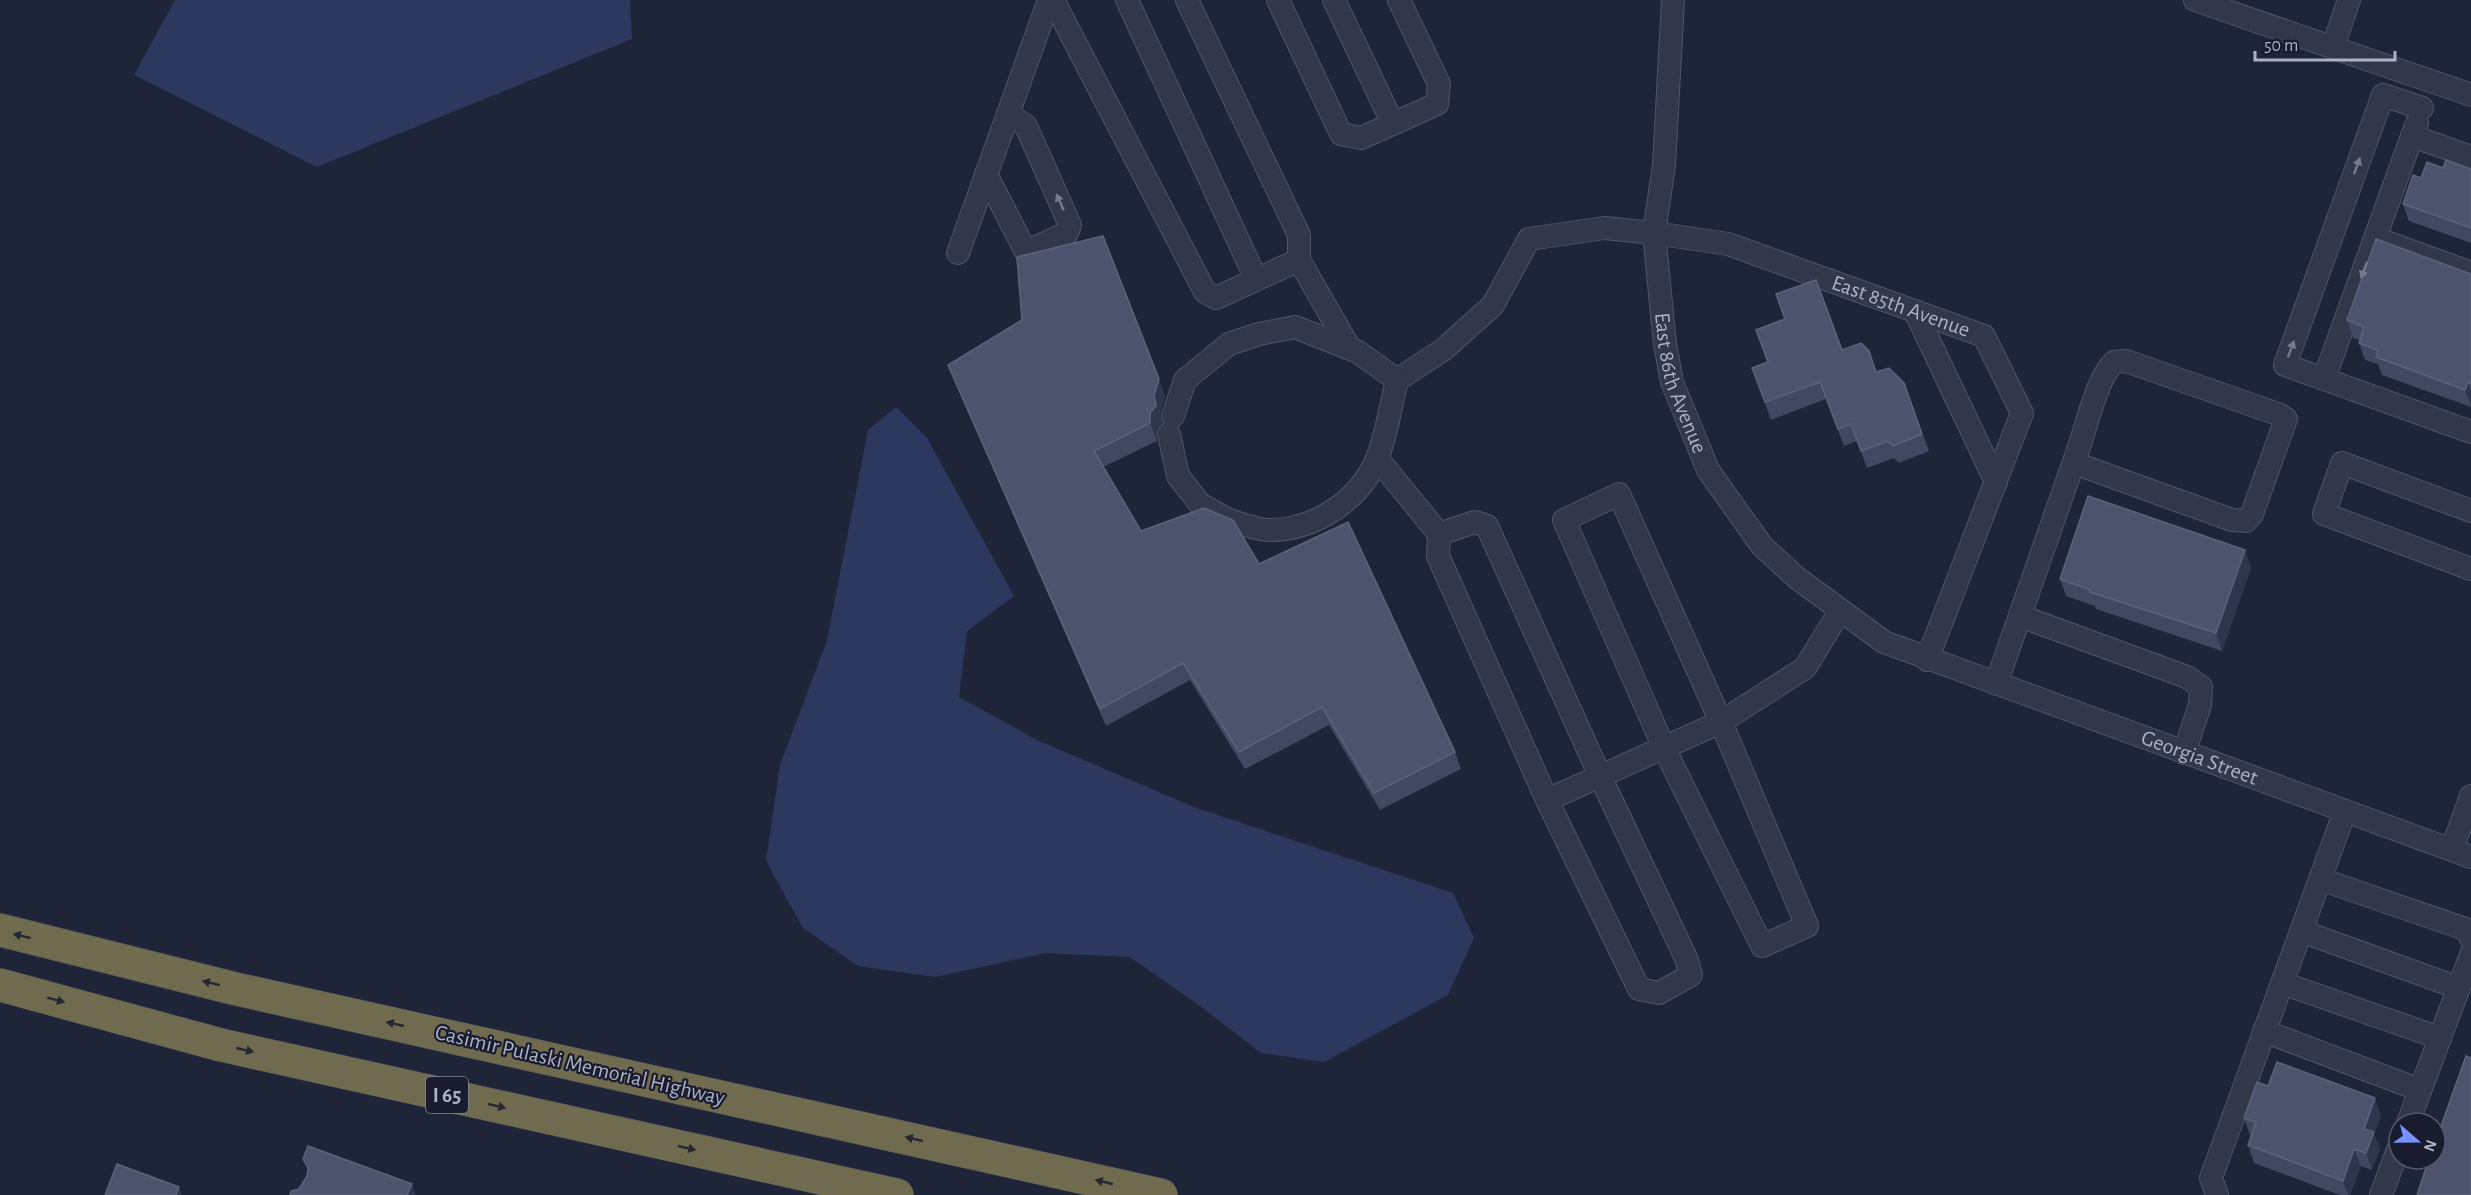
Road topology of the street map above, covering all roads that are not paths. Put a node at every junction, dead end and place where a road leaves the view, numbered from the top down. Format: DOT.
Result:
graph roads {
  1 [pos="1051,0"];
  2 [pos="1127,0"];
  3 [pos="1187,0"];
  4 [pos="1278,0"];
  5 [pos="1334,0"];
  6 [pos="1399,0"];
  7 [pos="1673,0"];
  8 [pos="2195,0"];
  9 [pos="2349,0"];
  10 [pos="2333,47"];
  11 [pos="2432,82"];
  12 [pos="2471,95"];
  13 [pos="2422,108"];
  14 [pos="1008,114"];
  15 [pos="1393,124"];
  16 [pos="2412,136"];
  17 [pos="2471,157"];
  18 [pos="986,174"];
  19 [pos="1653,233"];
  20 [pos="2375,238"];
  21 [pos="958,253"];
  22 [pos="1299,260"];
  23 [pos="2466,271"];
  24 [pos="1256,279"];
  25 [pos="1915,310"];
  26 [pos="1350,349"];
  27 [pos="2324,379"];
  28 [pos="1397,380"];
  29 [pos="2471,432"];
  30 [pos="1377,458"];
  31 [pos="2074,463"];
  32 [pos="1996,482"];
  33 [pos="2471,511"];
  34 [pos="1439,534"];
  35 [pos="2471,569"];
  36 [pos="1840,611"];
  37 [pos="2019,616"];
  38 [pos="1927,660"];
  39 [pos="1996,684"];
  40 [pos="1721,722"];
  41 [pos="1664,748"];
  42 [pos="2184,753"];
  43 [pos="1600,776"];
  44 [pos="2471,796"];
  45 [pos="1547,800"];
  46 [pos="2345,811"];
  47 [pos="2461,853"];
  48 [pos="2320,879"];
  49 [pos="0,930"];
  50 [pos="2301,931"];
  51 [pos="2471,939"];
  52 [pos="2471,955"];
  53 [pos="2282,983"];
  54 [pos="0,985"];
  55 [pos="2459,988"];
  56 [pos="2264,1031"];
  57 [pos="2440,1038"];
  58 [pos="2420,1090"];
  59 [pos="2412,1111"];
  60 [pos="2390,1171"];
  61 [pos="897,1195"];
  62 [pos="1161,1195"];
  63 [pos="2217,1195"];
  64 [pos="2381,1195"];
  1 -- 14 [label="street"];
  1 -- 24 [label="street"];
  2 -- 24 [label="street"];
  3 -- 22 [label="street"];
  4 -- 15 [label="street"];
  5 -- 15 [label="street"];
  6 -- 15 [label="street"];
  7 -- 19 [label="street, East 86th Avenue"];
  8 -- 10 [label="street"];
  9 -- 10 [label="street"];
  10 -- 11 [label="street"];
  11 -- 12 [label="street"];
  11 -- 13 [label="street"];
  13 -- 16 [label="street"];
  27 -- 13 [label="street, one-way"];
  14 -- 18 [label="street"];
  18 -- 14 [label="street, one-way"];
  16 -- 17 [label="street"];
  16 -- 20 [label="street"];
  18 -- 21 [label="street"];
  19 -- 25 [label="street, East 85th Avenue"];
  19 -- 28 [label="street, East 85th Avenue"];
  19 -- 36 [label="street, East 86th Avenue"];
  20 -- 23 [label="street"];
  20 -- 27 [label="street, one-way"];
  22 -- 24 [label="street"];
  22 -- 26 [label="street"];
  25 -- 32 [label="street"];
  25 -- 32 [label="street, East 85th Avenue"];
  26 -- 28 [label="street"];
  26 -- 30 [label="street"];
  27 -- 29 [label="street"];
  28 -- 30 [label="street"];
  30 -- 34 [label="street"];
  31 -- 31 [label="street"];
  31 -- 37 [label="street"];
  32 -- 38 [label="street, East 85th Avenue"];
  33 -- 35 [label="street"];
  34 -- 43 [label="street"];
  34 -- 45 [label="street"];
  36 -- 38 [label="street, East 86th Avenue"];
  36 -- 40 [label="street"];
  37 -- 39 [label="street"];
  37 -- 42 [label="street"];
  38 -- 39 [label="street, Georgia Street"];
  39 -- 42 [label="street, Georgia Street"];
  40 -- 41 [label="street"];
  40 -- 41 [label="street"];
  40 -- 41 [label="street"];
  41 -- 43 [label="street"];
  42 -- 46 [label="street, Georgia Street"];
  43 -- 45 [label="street"];
  43 -- 45 [label="street"];
  44 -- 47 [label="street"];
  46 -- 47 [label="street, Georgia Street"];
  46 -- 48 [label="street"];
  48 -- 50 [label="street"];
  48 -- 51 [label="street"];
  62 -- 49 [label="highway, Casimir Pulaski Memorial Highway, one-way"];
  50 -- 53 [label="street"];
  50 -- 55 [label="street"];
  52 -- 55 [label="street"];
  53 -- 56 [label="street"];
  53 -- 57 [label="street"];
  54 -- 61 [label="highway, I 65, one-way"];
  55 -- 57 [label="street"];
  56 -- 58 [label="street"];
  56 -- 63 [label="street"];
  57 -- 58 [label="street"];
  58 -- 59 [label="street"];
  60 -- 64 [label="street"];
}
